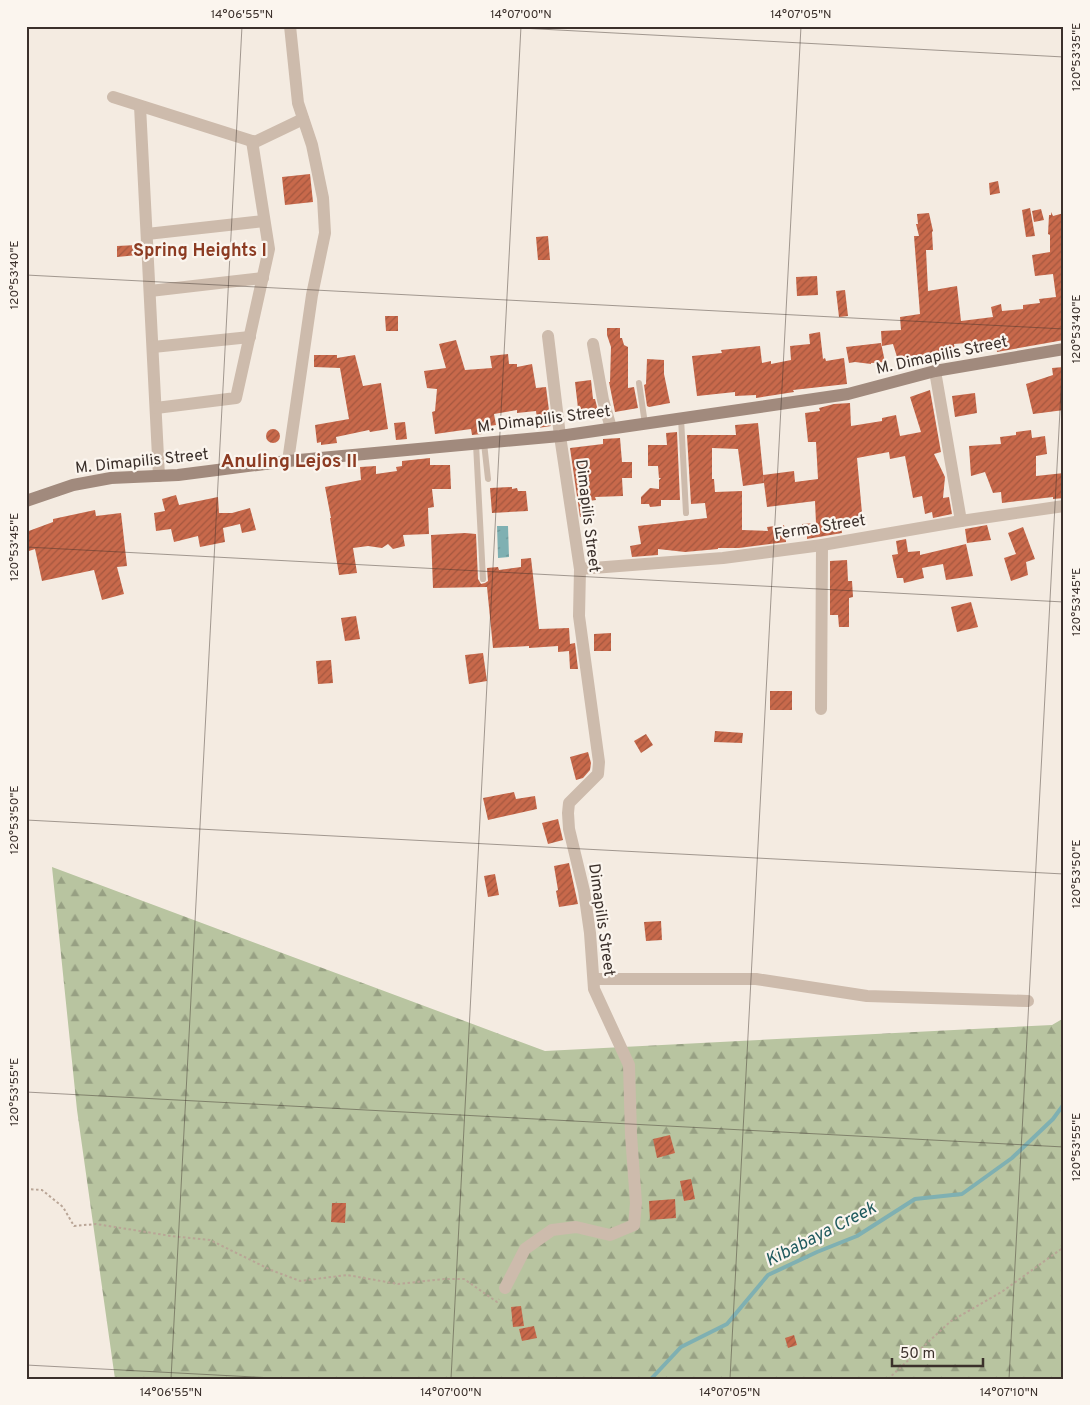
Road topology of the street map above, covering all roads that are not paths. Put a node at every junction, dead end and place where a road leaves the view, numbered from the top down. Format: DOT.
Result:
graph roads {
  1 [pos="290,26"];
  2 [pos="113,97"];
  3 [pos="140,106"];
  4 [pos="303,119"];
  5 [pos="252,141"];
  6 [pos="264,221"];
  7 [pos="147,234"];
  8 [pos="263,278"];
  9 [pos="150,291"];
  10 [pos="548,336"];
  11 [pos="250,337"];
  12 [pos="593,344"];
  13 [pos="153,347"];
  14 [pos="1064,349"];
  15 [pos="935,371"];
  16 [pos="638,383"];
  17 [pos="156,408"];
  18 [pos="681,418"];
  19 [pos="645,424"];
  20 [pos="611,428"];
  21 [pos="560,436"];
  22 [pos="480,444"];
  23 [pos="288,461"];
  24 [pos="159,476"];
  25 [pos="488,479"];
  26 [pos="26,501"];
  27 [pos="1064,506"];
  28 [pos="686,513"];
  29 [pos="961,521"];
  30 [pos="822,545"];
  31 [pos="580,569"];
  32 [pos="483,579"];
  33 [pos="821,709"];
  34 [pos="594,979"];
  35 [pos="1028,1001"];
  36 [pos="505,1288"];
  1 -- 4 [label="street"];
  2 -- 3 [label="street"];
  3 -- 5 [label="street"];
  3 -- 7 [label="street"];
  4 -- 5 [label="street"];
  4 -- 23 [label="street"];
  5 -- 6 [label="street"];
  6 -- 7 [label="street"];
  6 -- 8 [label="street"];
  7 -- 9 [label="street"];
  8 -- 9 [label="street"];
  8 -- 11 [label="street"];
  9 -- 13 [label="street"];
  10 -- 21 [label="street, Dimapilis Street"];
  11 -- 13 [label="street"];
  11 -- 17 [label="street"];
  12 -- 20 [label="street"];
  13 -- 17 [label="street"];
  14 -- 15 [label="main road, M. Dimapilis Street"];
  15 -- 18 [label="main road, M. Dimapilis Street"];
  15 -- 29 [label="street"];
  16 -- 19 [label="lane"];
  17 -- 24 [label="street"];
  18 -- 19 [label="main road, M. Dimapilis Street"];
  18 -- 28 [label="lane"];
  19 -- 20 [label="main road, M. Dimapilis Street"];
  20 -- 21 [label="main road, M. Dimapilis Street"];
  21 -- 22 [label="main road, M. Dimapilis Street"];
  21 -- 31 [label="street, Dimapilis Street"];
  22 -- 23 [label="main road, M. Dimapilis Street"];
  22 -- 25 [label="lane"];
  22 -- 32 [label="lane"];
  23 -- 24 [label="main road, M. Dimapilis Street"];
  24 -- 26 [label="main road, M. Dimapilis Street"];
  27 -- 29 [label="street, Ferma Street"];
  29 -- 30 [label="street, Ferma Street"];
  30 -- 31 [label="street, Ferma Street"];
  30 -- 33 [label="street"];
  31 -- 34 [label="street, Dimapilis Street"];
  34 -- 35 [label="street"];
  34 -- 36 [label="street, Dimapilis Street"];
}
